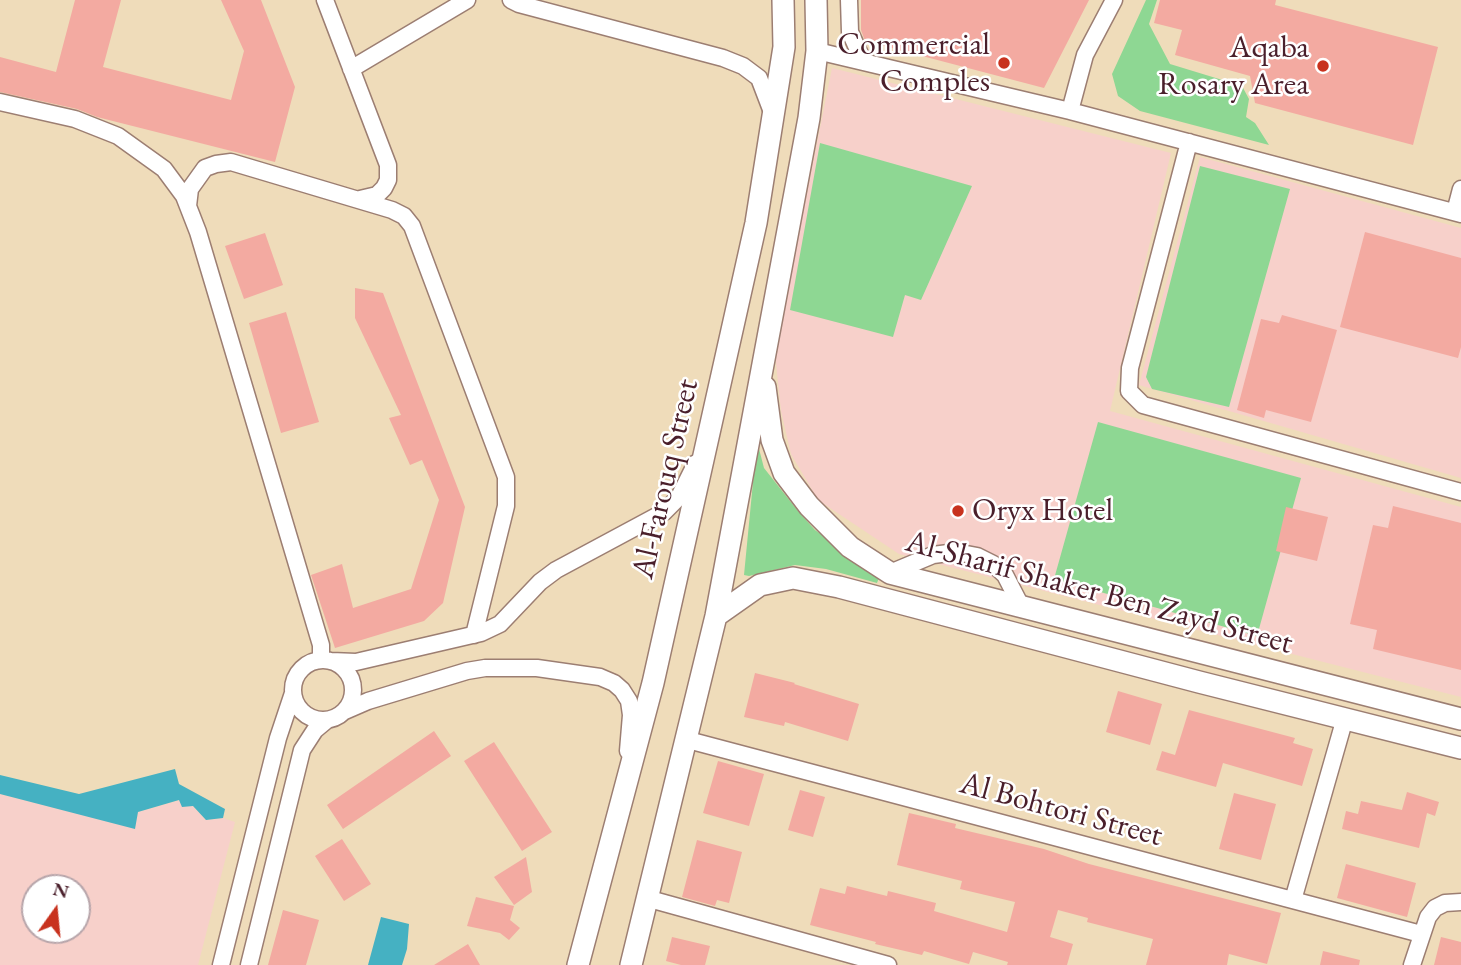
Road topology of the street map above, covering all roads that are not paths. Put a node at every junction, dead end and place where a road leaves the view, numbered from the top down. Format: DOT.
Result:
graph roads {
  1 [pos="325,0"];
  2 [pos="467,0"];
  3 [pos="511,0"];
  4 [pos="783,0"];
  5 [pos="816,0"];
  6 [pos="849,0"];
  7 [pos="1114,0"];
  8 [pos="817,51"];
  9 [pos="863,61"];
  10 [pos="351,69"];
  11 [pos="0,102"];
  12 [pos="1070,111"];
  13 [pos="774,119"];
  14 [pos="1189,142"];
  15 [pos="1461,189"];
  16 [pos="356,199"];
  17 [pos="188,206"];
  18 [pos="1458,213"];
  19 [pos="761,364"];
  20 [pos="707,435"];
  21 [pos="1461,492"];
  22 [pos="890,573"];
  23 [pos="1021,606"];
  24 [pos="716,616"];
  25 [pos="474,635"];
  26 [pos="1204,653"];
  27 [pos="326,660"];
  28 [pos="1199,682"];
  29 [pos="293,692"];
  30 [pos="345,711"];
  31 [pos="1345,718"];
  32 [pos="1461,719"];
  33 [pos="327,720"];
  34 [pos="688,740"];
  35 [pos="1461,748"];
  36 [pos="623,794"];
  37 [pos="646,898"];
  38 [pos="1293,900"];
  39 [pos="1461,902"];
  40 [pos="1421,934"];
  41 [pos="220,965"];
  42 [pos="249,965"];
  43 [pos="578,965"];
  44 [pos="631,965"];
  45 [pos="888,965"];
  46 [pos="1412,965"];
  1 -- 10 [label="street"];
  2 -- 10 [label="street"];
  3 -- 13 [label="street"];
  4 -- 13 [label="main road, Al-Farouq Street"];
  5 -- 8 [label="main road"];
  6 -- 9 [label="street"];
  7 -- 12 [label="street"];
  8 -- 9 [label="street"];
  8 -- 19 [label="main road"];
  9 -- 12 [label="street"];
  10 -- 16 [label="street"];
  11 -- 17 [label="street"];
  12 -- 14 [label="street"];
  13 -- 20 [label="main road, Al-Farouq Street"];
  14 -- 18 [label="street"];
  14 -- 21 [label="street"];
  15 -- 18 [label="street"];
  16 -- 17 [label="street"];
  16 -- 25 [label="street"];
  17 -- 27 [label="street"];
  19 -- 22 [label="main road, Al-Sharif Shaker Ben Zayd Street"];
  19 -- 24 [label="main road"];
  20 -- 25 [label="street"];
  20 -- 36 [label="main road, Al-Farouq Street"];
  22 -- 23 [label="main road, Al-Sharif Shaker Ben Zayd Street"];
  22 -- 23 [label="street"];
  23 -- 26 [label="main road, Al-Sharif Shaker Ben Zayd Street"];
  24 -- 28 [label="main road, Al-Sharif Shaker Ben Zayd Street"];
  24 -- 34 [label="main road"];
  25 -- 27 [label="street"];
  26 -- 28 [label="main road"];
  26 -- 32 [label="main road, Al-Sharif Shaker Ben Zayd Street"];
  27 -- 29 [label="street"];
  27 -- 30 [label="street"];
  28 -- 31 [label="main road, Al-Sharif Shaker Ben Zayd Street"];
  29 -- 33 [label="street"];
  29 -- 41 [label="street"];
  30 -- 33 [label="street"];
  30 -- 36 [label="street"];
  31 -- 35 [label="main road, Al-Sharif Shaker Ben Zayd Street"];
  31 -- 38 [label="street"];
  33 -- 42 [label="street"];
  34 -- 37 [label="main road"];
  34 -- 38 [label="street, Al Bohtori Street"];
  36 -- 43 [label="main road, Al-Farouq Street"];
  37 -- 44 [label="main road"];
  37 -- 45 [label="street"];
  38 -- 40 [label="street, Al Bohtori Street"];
  39 -- 40 [label="street"];
  40 -- 46 [label="street"];
}
